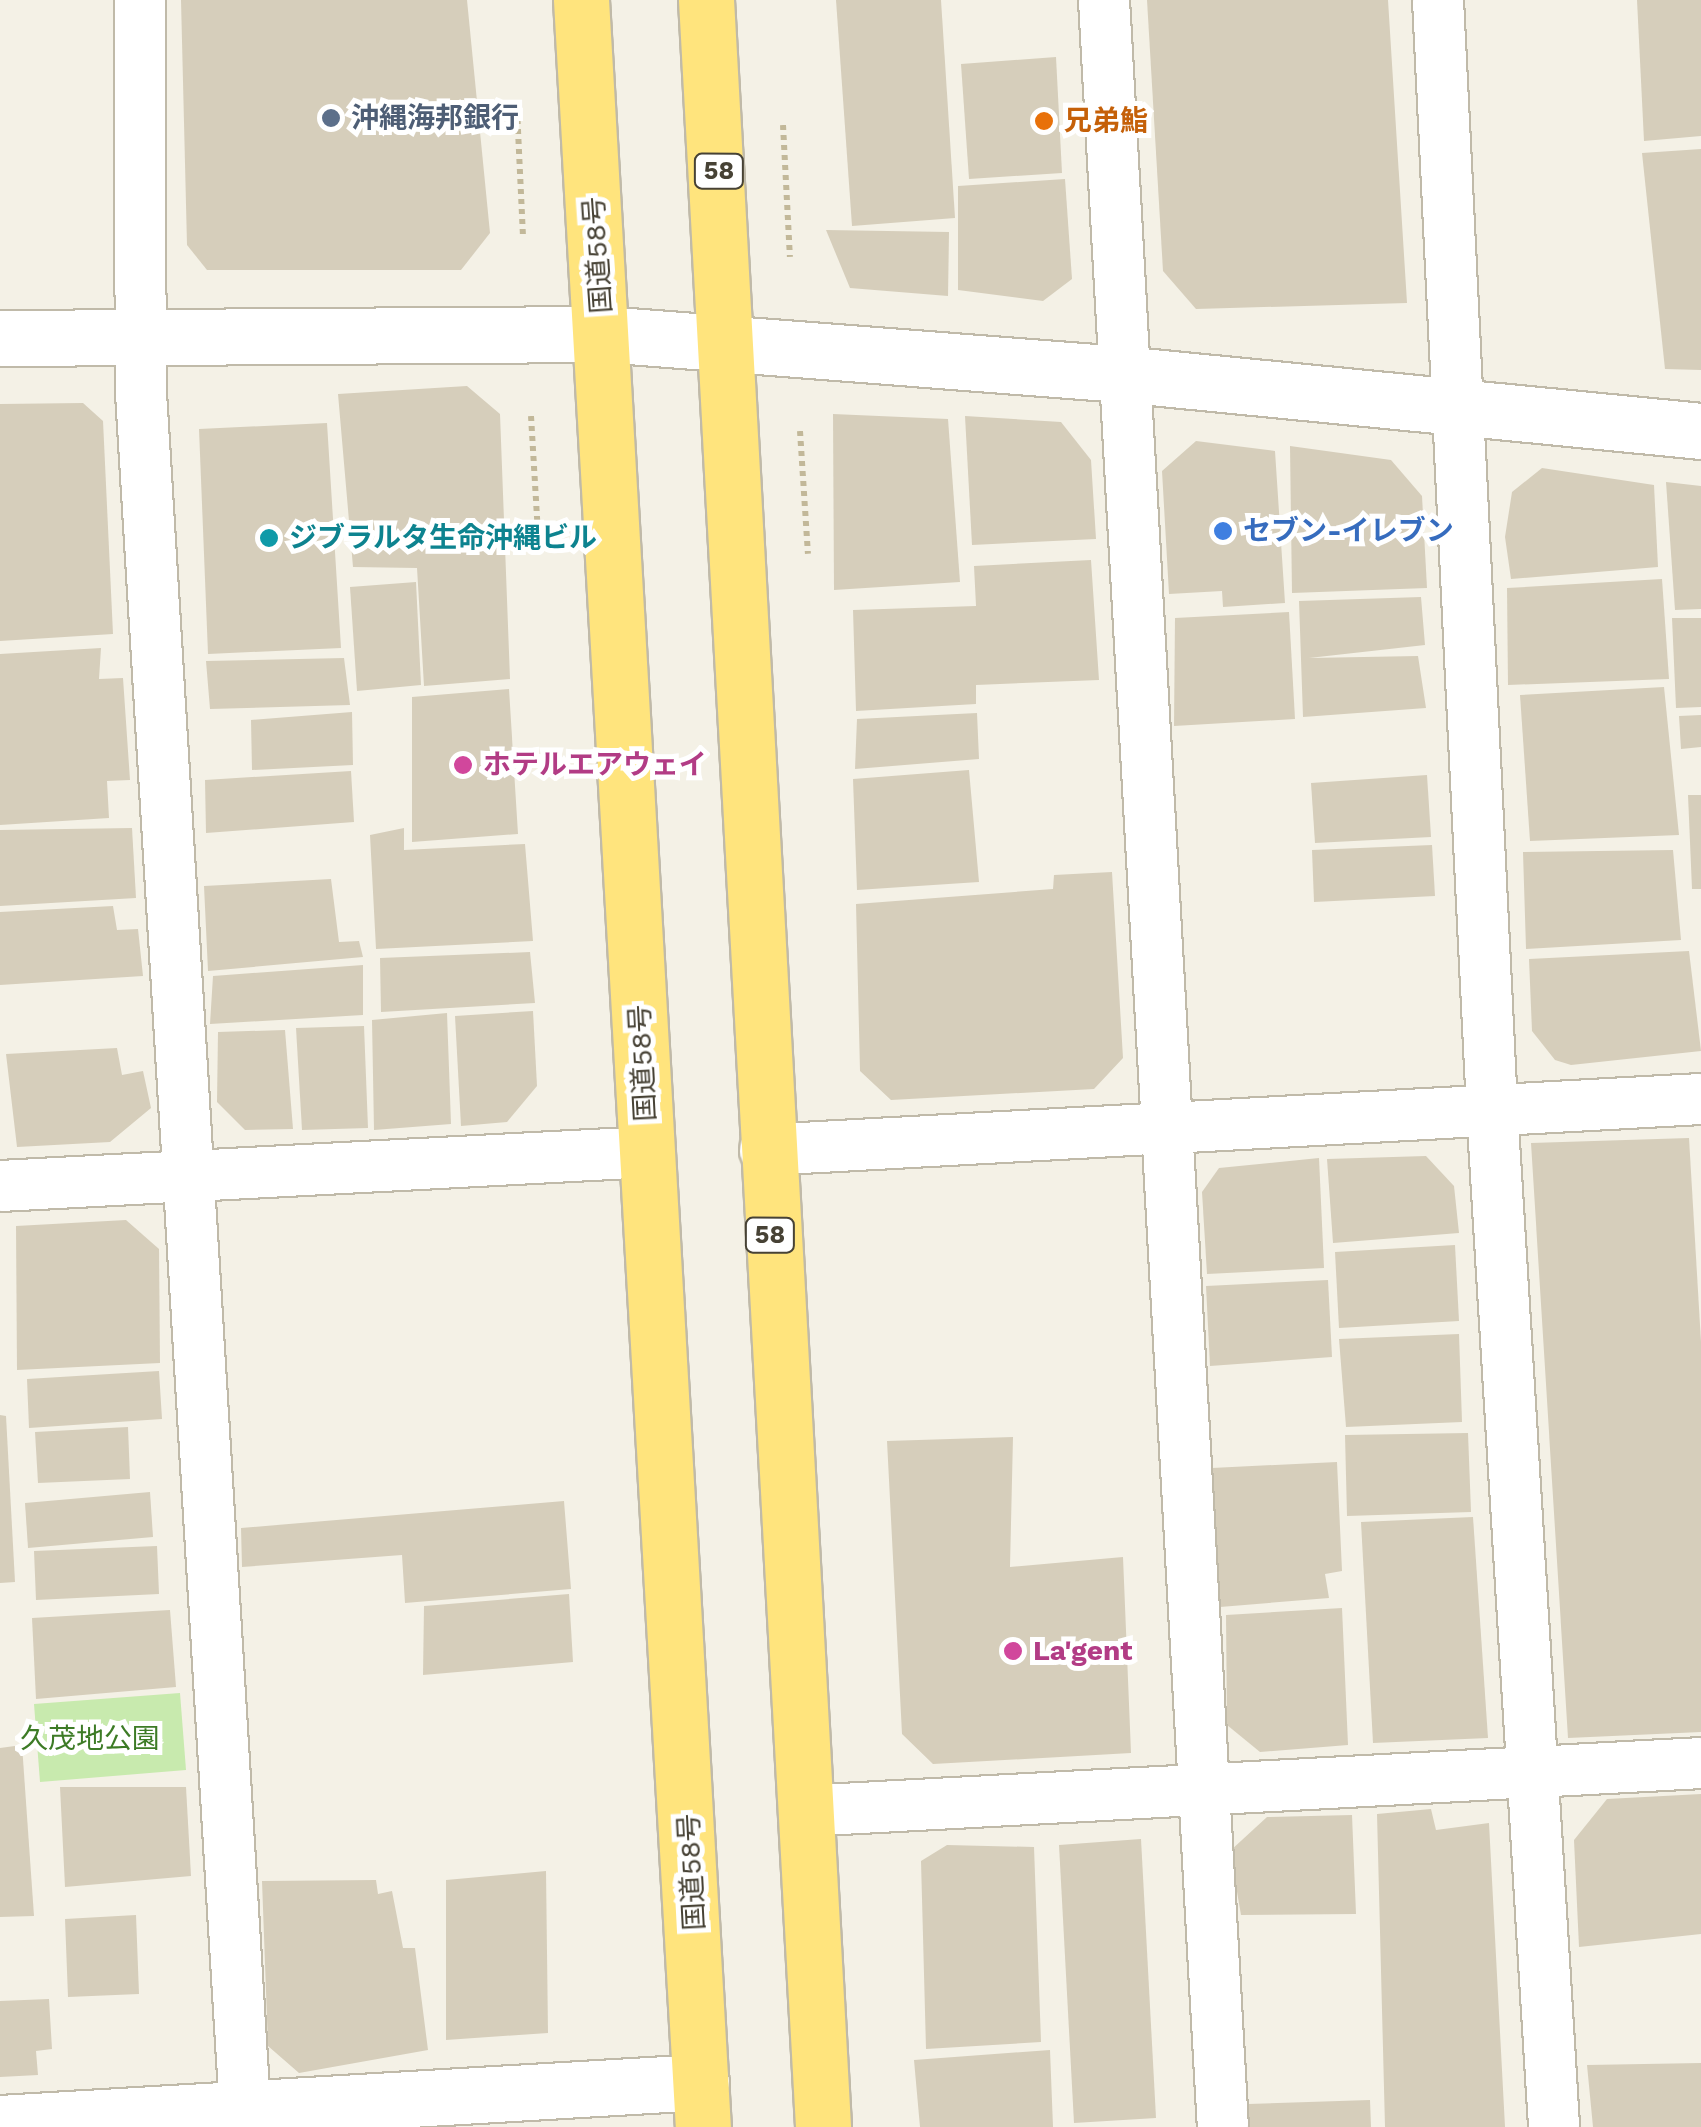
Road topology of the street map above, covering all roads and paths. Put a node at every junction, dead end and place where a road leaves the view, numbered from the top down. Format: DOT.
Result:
graph roads {
  1 [pos="140,0"];
  2 [pos="581,0"];
  3 [pos="706,0"];
  4 [pos="1104,0"];
  5 [pos="1438,0"];
  6 [pos="517,110"];
  7 [pos="783,125"];
  8 [pos="523,236"];
  9 [pos="790,258"];
  10 [pos="602,334"];
  11 [pos="0,338"];
  12 [pos="139,338"];
  13 [pos="724,344"];
  14 [pos="1121,374"];
  15 [pos="1460,408"];
  16 [pos="532,416"];
  17 [pos="800,431"];
  18 [pos="1701,431"];
  19 [pos="538,532"];
  20 [pos="808,554"];
  21 [pos="1701,1100"];
  22 [pos="1492,1109"];
  23 [pos="1166,1128"];
  24 [pos="765,1150"];
  25 [pos="648,1152"];
  26 [pos="188,1175"];
  27 [pos="0,1186"];
  28 [pos="1701,1763"];
  29 [pos="1534,1774"];
  30 [pos="1206,1791"];
  31 [pos="804,1811"];
  32 [pos="702,2105"];
  33 [pos="246,2119"];
  34 [pos="0,2123"];
  35 [pos="823,2127"];
  36 [pos="1223,2127"];
  37 [pos="1554,2127"];
  1 -- 12 [label="street"];
  2 -- 10 [label="highway, 国道58号"];
  3 -- 13 [label="highway, 58"];
  4 -- 14 [label="street"];
  5 -- 15 [label="street"];
  6 -- 8 [label="path"];
  7 -- 9 [label="path"];
  10 -- 12 [label="street"];
  10 -- 13 [label="street"];
  10 -- 25 [label="highway, 国道58号"];
  11 -- 12 [label="street"];
  12 -- 26 [label="street"];
  13 -- 14 [label="street"];
  13 -- 24 [label="highway, 58"];
  14 -- 15 [label="street"];
  14 -- 23 [label="street"];
  15 -- 18 [label="street"];
  15 -- 22 [label="street"];
  16 -- 19 [label="path"];
  17 -- 20 [label="path"];
  21 -- 22 [label="street"];
  22 -- 23 [label="street"];
  22 -- 29 [label="street"];
  23 -- 24 [label="street"];
  23 -- 30 [label="street"];
  24 -- 31 [label="highway, 58"];
  25 -- 26 [label="street"];
  25 -- 32 [label="highway, 国道58号"];
  26 -- 27 [label="street"];
  26 -- 33 [label="street"];
  28 -- 29 [label="street"];
  29 -- 30 [label="street"];
  29 -- 37 [label="street"];
  30 -- 31 [label="street"];
  30 -- 36 [label="street"];
  31 -- 35 [label="highway, 58"];
  32 -- 33 [label="street"];
  33 -- 34 [label="street"];
}
